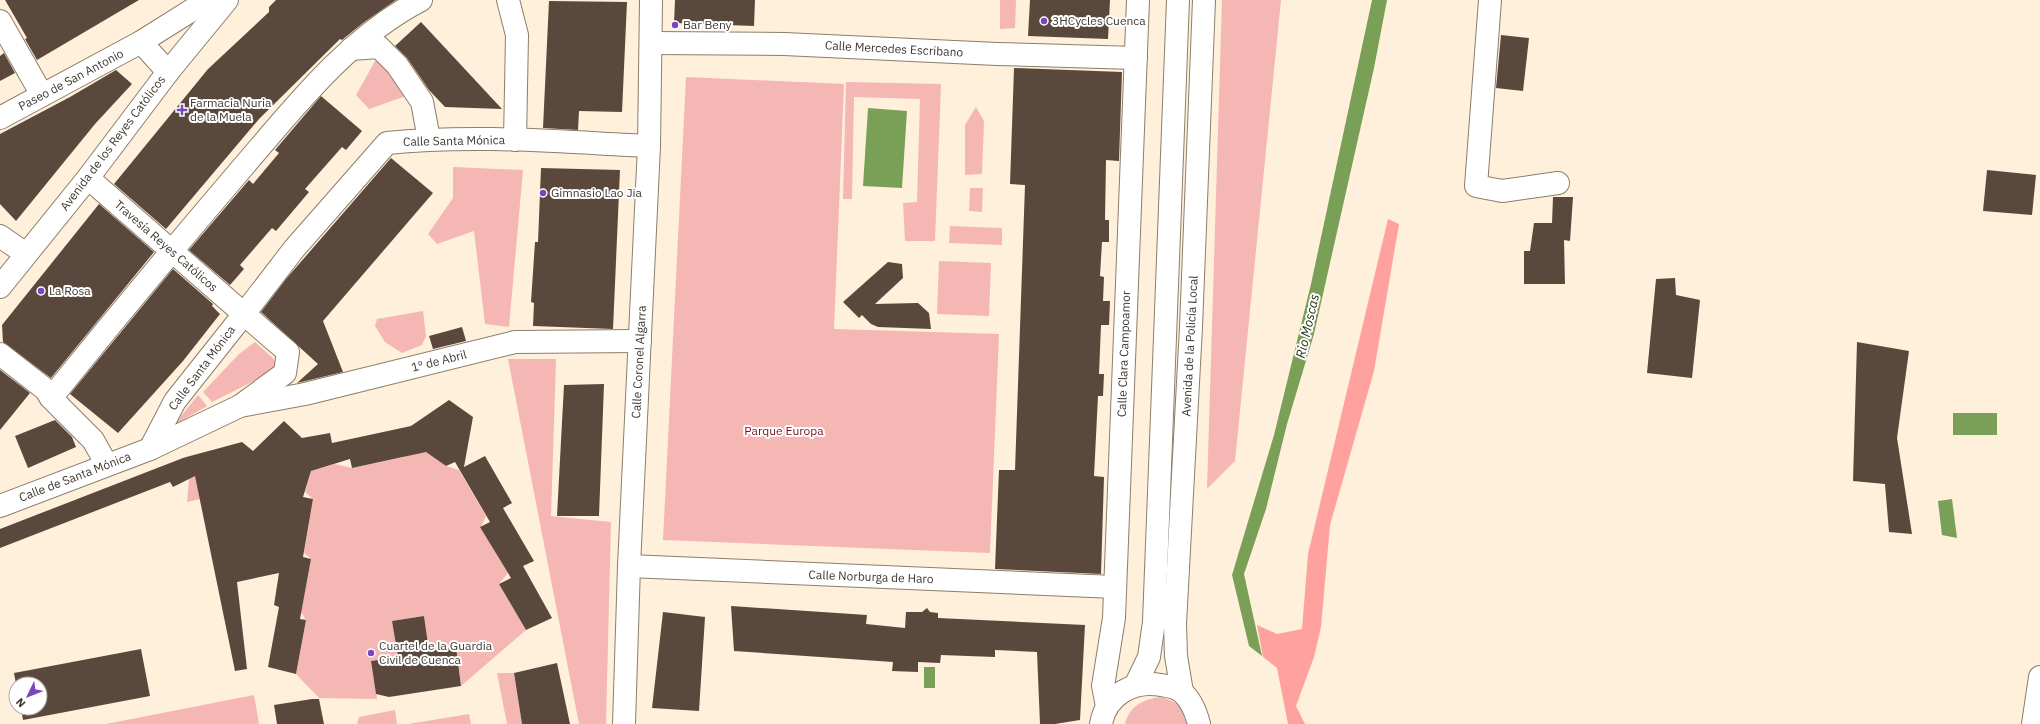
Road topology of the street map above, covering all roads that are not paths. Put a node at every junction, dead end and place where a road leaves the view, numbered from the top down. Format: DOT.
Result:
graph roads {
  1 [pos="208,0"];
  2 [pos="228,0"];
  3 [pos="421,0"];
  4 [pos="508,0"];
  5 [pos="650,0"];
  6 [pos="1138,0"];
  7 [pos="1178,0"];
  8 [pos="1204,0"];
  9 [pos="1490,0"];
  10 [pos="0,21"];
  11 [pos="141,42"];
  12 [pos="651,43"];
  13 [pos="351,49"];
  14 [pos="1136,58"];
  15 [pos="168,72"];
  16 [pos="42,95"];
  17 [pos="0,118"];
  18 [pos="429,139"];
  19 [pos="515,140"];
  20 [pos="649,146"];
  21 [pos="88,178"];
  22 [pos="1558,183"];
  23 [pos="0,236"];
  24 [pos="171,250"];
  25 [pos="26,254"];
  26 [pos="0,287"];
  27 [pos="244,314"];
  28 [pos="640,341"];
  29 [pos="0,354"];
  30 [pos="51,398"];
  31 [pos="240,406"];
  32 [pos="150,449"];
  33 [pos="107,465"];
  34 [pos="0,506"];
  35 [pos="629,566"];
  36 [pos="1114,587"];
  37 [pos="2040,677"];
  38 [pos="1136,684"];
  39 [pos="1182,692"];
  40 [pos="1102,719"];
  41 [pos="624,724"];
  42 [pos="1199,724"];
  43 [pos="2032,724"];
  1 -- 11 [label="street, Paseo de San Antonio"];
  2 -- 15 [label="street, Avenida de los Reyes Católicos"];
  3 -- 13 [label="street"];
  4 -- 19 [label="street"];
  5 -- 12 [label="street, Calle Coronel Algarra"];
  6 -- 14 [label="street, Calle Clara Campoamor"];
  7 -- 38 [label="street, Avenida de la Policía Local"];
  8 -- 39 [label="street, Avenida de la Policía Local"];
  9 -- 22 [label="street"];
  10 -- 16 [label="street"];
  11 -- 15 [label="street"];
  11 -- 16 [label="street, Paseo de San Antonio"];
  12 -- 14 [label="street, Calle Mercedes Escribano"];
  12 -- 20 [label="street, Calle Coronel Algarra"];
  13 -- 18 [label="street"];
  13 -- 24 [label="street"];
  14 -- 36 [label="street, Calle Clara Campoamor"];
  15 -- 21 [label="street, Avenida de los Reyes Católicos"];
  16 -- 17 [label="street, Paseo de San Antonio"];
  18 -- 19 [label="street, Calle Santa Mónica"];
  18 -- 27 [label="street, Calle Santa Mónica"];
  19 -- 20 [label="street, Calle Santa Mónica"];
  20 -- 28 [label="street, Calle Coronel Algarra"];
  21 -- 24 [label="street, Travesía Reyes Católicos"];
  21 -- 25 [label="street, Avenida de los Reyes Católicos"];
  23 -- 25 [label="street"];
  24 -- 27 [label="street, Travesía Reyes Católicos"];
  24 -- 30 [label="street"];
  25 -- 26 [label="street, Avenida de los Reyes Católicos"];
  27 -- 31 [label="street, Calle Santa Mónica"];
  27 -- 32 [label="street, Calle Santa Mónica"];
  28 -- 31 [label="street, 1º de Abril"];
  28 -- 35 [label="street, Calle Coronel Algarra"];
  29 -- 30 [label="street"];
  30 -- 33 [label="street"];
  31 -- 32 [label="street, Calle Santa Mónica"];
  32 -- 33 [label="street, Calle de Santa Mónica"];
  33 -- 34 [label="street, Calle de Santa Mónica"];
  35 -- 36 [label="street, Calle Norburga de Haro"];
  35 -- 41 [label="street, Calle Coronel Algarra"];
  36 -- 40 [label="street, Calle Clara Campoamor"];
  37 -- 43 [label="street"];
  38 -- 39 [label="street"];
  38 -- 40 [label="street"];
  39 -- 42 [label="street"];
}
